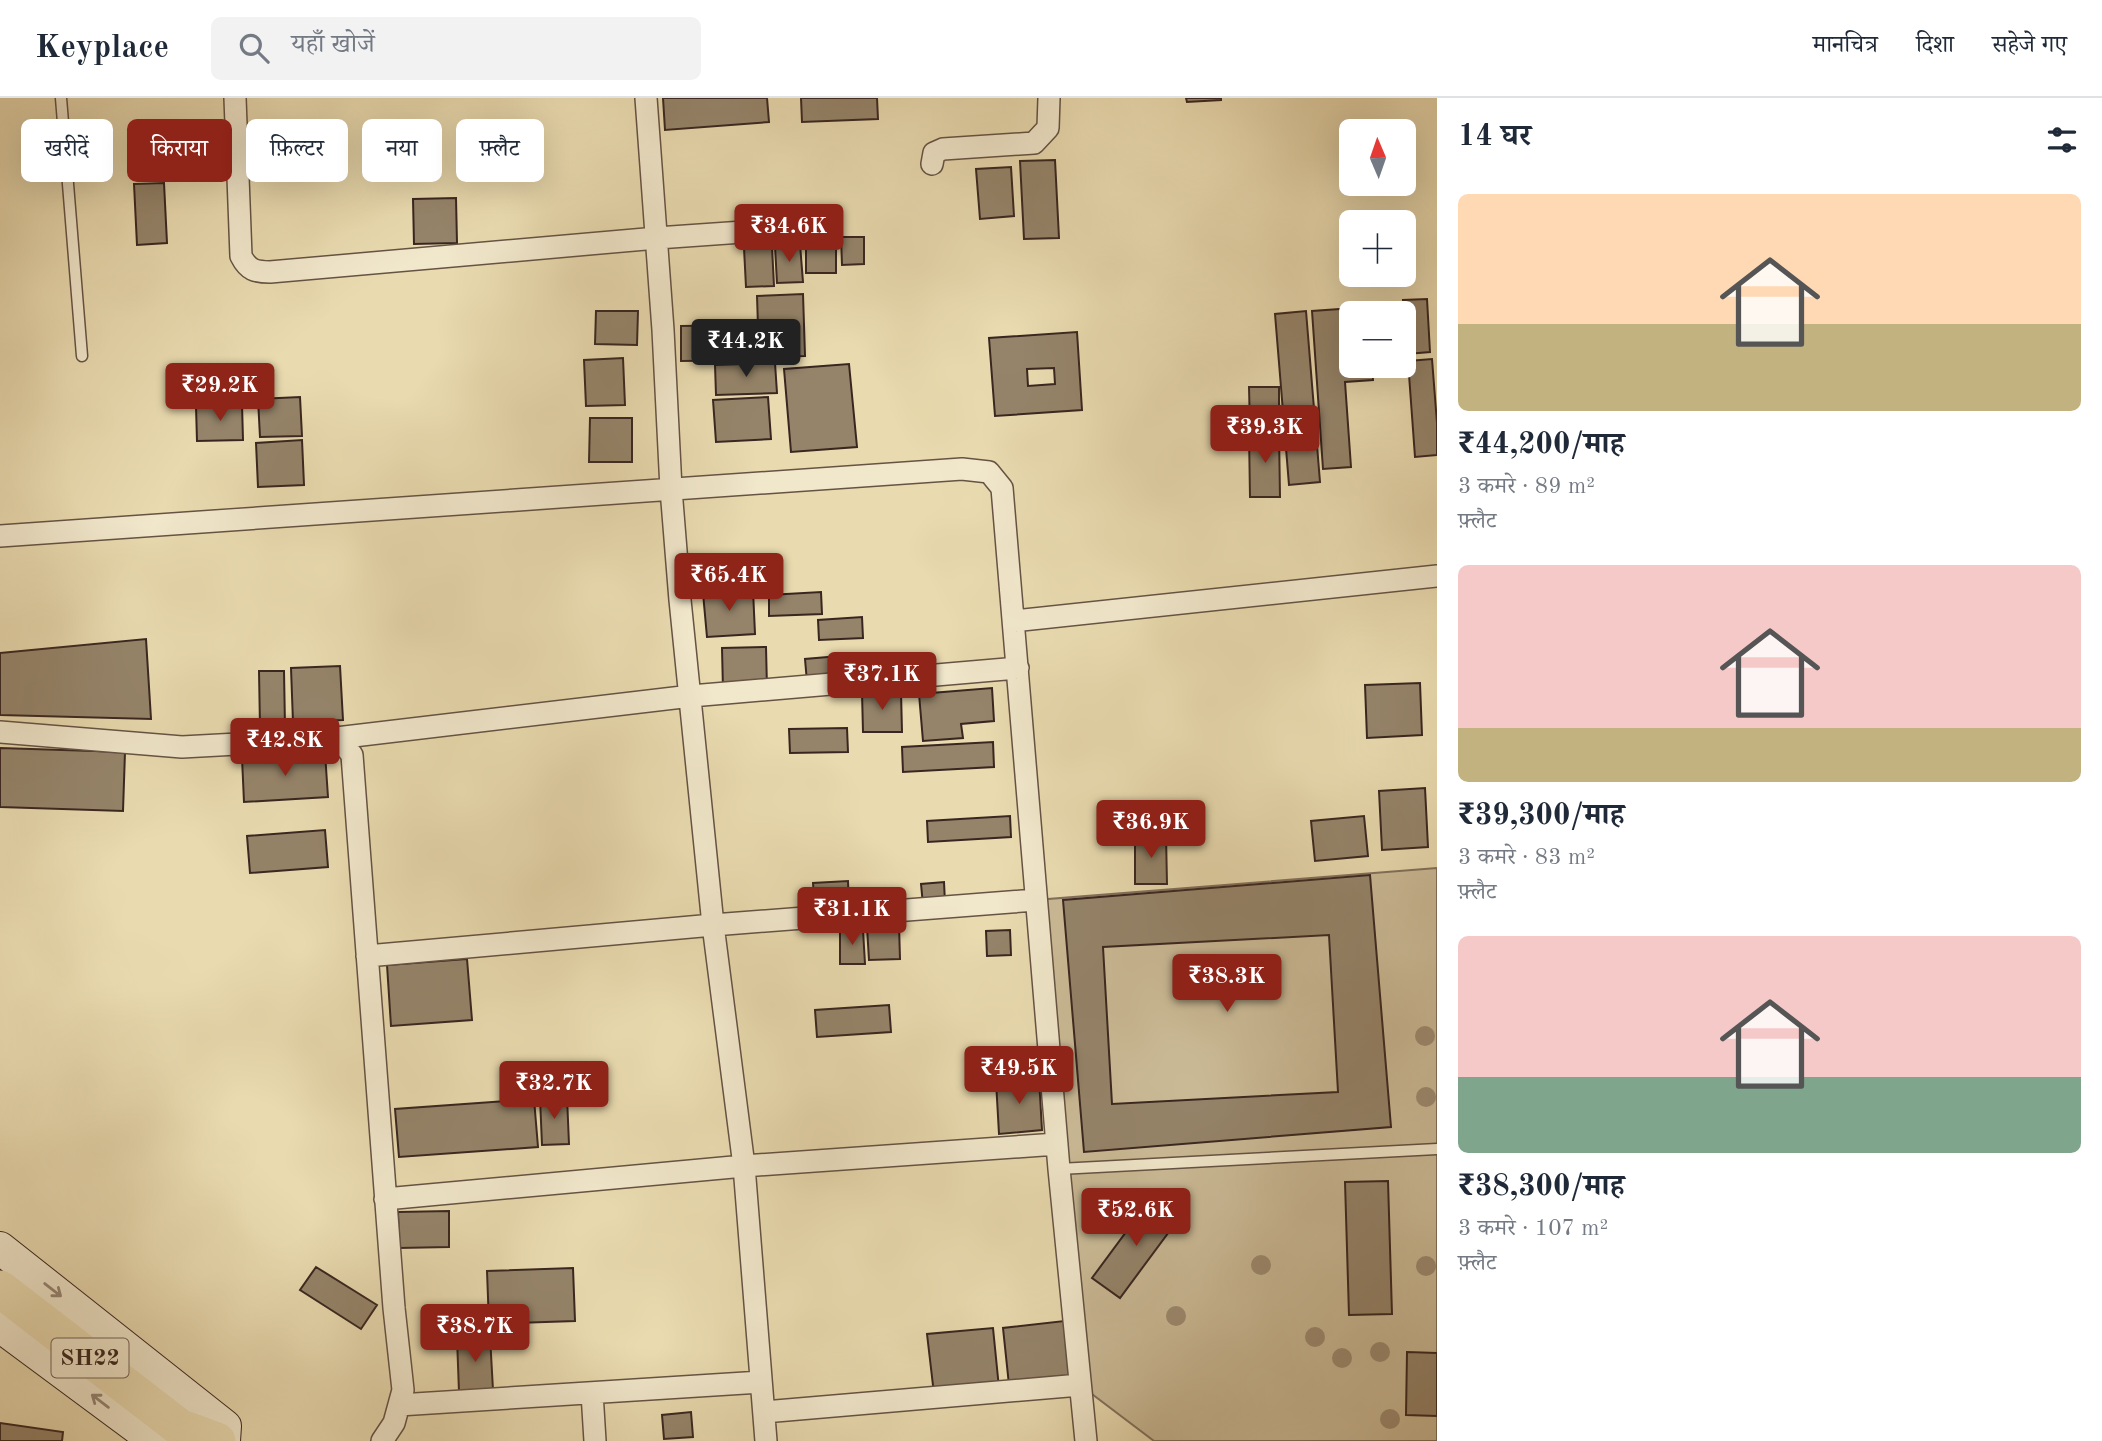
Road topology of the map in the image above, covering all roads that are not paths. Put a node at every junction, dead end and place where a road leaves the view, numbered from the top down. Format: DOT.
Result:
graph roads {
  1 [pos="61,98"];
  2 [pos="235,98"];
  3 [pos="646,98"];
  4 [pos="1049,98"];
  5 [pos="932,164"];
  6 [pos="830,226"];
  7 [pos="657,238"];
  8 [pos="82,356"];
  9 [pos="671,489"];
  10 [pos="0,536"];
  11 [pos="1437,576"];
  12 [pos="1014,621"];
  13 [pos="1018,668"];
  14 [pos="691,696"];
  15 [pos="0,732"];
  16 [pos="328,739"];
  17 [pos="1036,900"];
  18 [pos="713,925"];
  19 [pos="367,956"];
  20 [pos="1057,1144"];
  21 [pos="1437,1149"];
  22 [pos="744,1166"];
  23 [pos="1059,1169"];
  24 [pos="385,1199"];
  25 [pos="0,1248"];
  26 [pos="0,1289"];
  27 [pos="0,1326"];
  28 [pos="761,1382"];
  29 [pos="1080,1385"];
  30 [pos="592,1393"];
  31 [pos="399,1405"];
  32 [pos="764,1412"];
  33 [pos="174,1436"];
  34 [pos="217,1441"];
  35 [pos="224,1441"];
  36 [pos="382,1441"];
  37 [pos="595,1441"];
  38 [pos="766,1441"];
  39 [pos="1086,1441"];
  1 -- 8 [label="lane"];
  2 -- 7 [label="street"];
  3 -- 7 [label="street"];
  4 -- 5 [label="street"];
  6 -- 7 [label="street"];
  7 -- 9 [label="street"];
  9 -- 10 [label="street"];
  9 -- 12 [label="street"];
  9 -- 14 [label="street"];
  11 -- 12 [label="street"];
  12 -- 13 [label="street"];
  13 -- 14 [label="street"];
  13 -- 17 [label="street"];
  14 -- 16 [label="street"];
  14 -- 18 [label="street"];
  15 -- 16 [label="street"];
  16 -- 19 [label="street"];
  17 -- 18 [label="street"];
  17 -- 20 [label="street"];
  18 -- 19 [label="street"];
  18 -- 22 [label="street"];
  19 -- 24 [label="street"];
  20 -- 22 [label="street"];
  20 -- 23 [label="street"];
  21 -- 23 [label="lane"];
  22 -- 24 [label="street"];
  22 -- 28 [label="street"];
  23 -- 29 [label="street"];
  24 -- 31 [label="street"];
  25 -- 35 [label="main road, one-way"];
  26 -- 33 [label="highway, SH22"];
  33 -- 27 [label="main road, one-way"];
  28 -- 30 [label="street"];
  28 -- 32 [label="street"];
  29 -- 32 [label="street"];
  29 -- 39 [label="street"];
  30 -- 31 [label="street"];
  30 -- 37 [label="street"];
  31 -- 36 [label="street"];
  32 -- 38 [label="street"];
  33 -- 34 [label="highway, SH22"];
}
